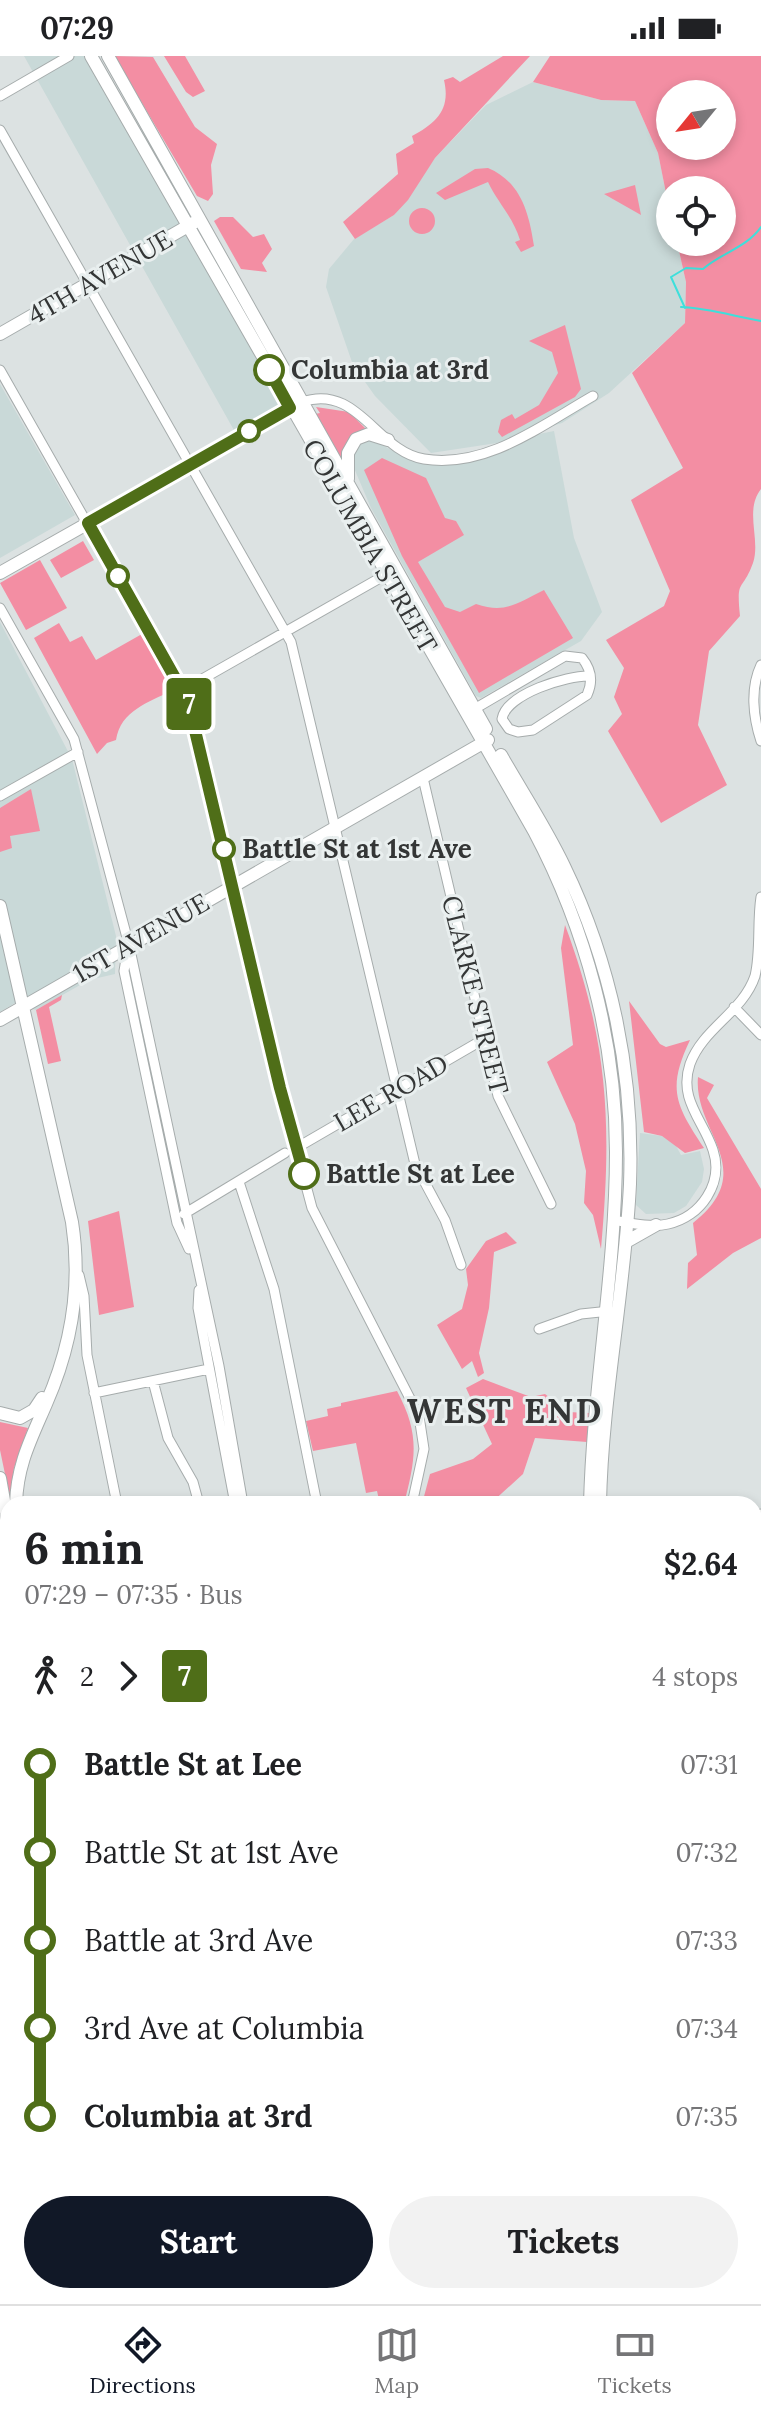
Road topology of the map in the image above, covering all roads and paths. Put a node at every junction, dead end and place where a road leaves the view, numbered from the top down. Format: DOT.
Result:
graph roads {
  1 [pos="69,56"];
  2 [pos="91,56"];
  3 [pos="108,56"];
  4 [pos="0,96"];
  5 [pos="0,130"];
  6 [pos="195,223"];
  7 [pos="89,284"];
  8 [pos="0,334"];
  9 [pos="0,370"];
  10 [pos="593,396"];
  11 [pos="296,405"];
  12 [pos="388,440"];
  13 [pos="192,463"];
  14 [pos="349,483"];
  15 [pos="88,523"];
  16 [pos="0,573"];
  17 [pos="387,574"];
  18 [pos="0,608"];
  19 [pos="287,631"];
  20 [pos="761,665"];
  21 [pos="590,676"];
  22 [pos="183,690"];
  23 [pos="471,710"];
  24 [pos="488,740"];
  25 [pos="761,741"];
  26 [pos="78,752"];
  27 [pos="423,778"];
  28 [pos="0,796"];
  29 [pos="336,827"];
  30 [pos="233,886"];
  31 [pos="761,897"];
  32 [pos="0,906"];
  33 [pos="129,945"];
  34 [pos="24,1005"];
  35 [pos="734,1007"];
  36 [pos="0,1020"];
  37 [pos="761,1035"];
  38 [pos="484,1039"];
  39 [pos="399,1089"];
  40 [pos="298,1147"];
  41 [pos="285,1153"];
  42 [pos="239,1182"];
  43 [pos="551,1204"];
  44 [pos="184,1214"];
  45 [pos="613,1220"];
  46 [pos="627,1222"];
  47 [pos="656,1225"];
  48 [pos="626,1242"];
  49 [pos="193,1255"];
  50 [pos="461,1265"];
  51 [pos="77,1270"];
  52 [pos="200,1283"];
  53 [pos="611,1311"];
  54 [pos="539,1329"];
  55 [pos="209,1369"];
  56 [pos="57,1375"];
  57 [pos="153,1381"];
  58 [pos="94,1393"];
  59 [pos="0,1413"];
  60 [pos="17,1496"];
  61 [pos="115,1496"];
  62 [pos="197,1496"];
  63 [pos="233,1496"];
  64 [pos="242,1496"];
  65 [pos="315,1496"];
  66 [pos="414,1496"];
  67 [pos="591,1496"];
  68 [pos="600,1496"];
  1 -- 4 [label="street"];
  2 -- 6 [label="main road, COLUMBIA STREET"];
  3 -- 6 [label="main road, COLUMBIA STREET"];
  5 -- 7 [label="street"];
  6 -- 7 [label="main road, 4TH AVENUE"];
  6 -- 11 [label="main road, COLUMBIA STREET"];
  7 -- 8 [label="main road, 4TH AVENUE"];
  7 -- 13 [label="street"];
  9 -- 15 [label="street"];
  10 -- 12 [label="street"];
  11 -- 12 [label="street"];
  11 -- 13 [label="main road"];
  11 -- 14 [label="main road, COLUMBIA STREET"];
  11 -- 17 [label="main road, COLUMBIA STREET"];
  12 -- 14 [label="main road"];
  13 -- 15 [label="main road"];
  13 -- 19 [label="street"];
  14 -- 23 [label="main road, COLUMBIA STREET"];
  15 -- 16 [label="main road"];
  15 -- 22 [label="street"];
  17 -- 19 [label="street"];
  17 -- 23 [label="main road, COLUMBIA STREET"];
  18 -- 26 [label="street"];
  19 -- 22 [label="street"];
  19 -- 29 [label="street"];
  20 -- 25 [label="street"];
  21 -- 21 [label="street"];
  21 -- 23 [label="street"];
  22 -- 30 [label="street"];
  23 -- 24 [label="main road, COLUMBIA STREET"];
  24 -- 27 [label="main road, 1ST AVENUE"];
  24 -- 45 [label="main road"];
  24 -- 46 [label="main road"];
  26 -- 28 [label="street"];
  26 -- 33 [label="street"];
  27 -- 29 [label="main road, 1ST AVENUE"];
  27 -- 38 [label="street, CLARKE STREET"];
  29 -- 30 [label="main road, 1ST AVENUE"];
  29 -- 39 [label="street"];
  30 -- 33 [label="main road, 1ST AVENUE"];
  30 -- 40 [label="street"];
  31 -- 35 [label="street"];
  32 -- 34 [label="main road"];
  33 -- 34 [label="main road, 1ST AVENUE"];
  33 -- 44 [label="street"];
  33 -- 49 [label="street"];
  34 -- 36 [label="main road, 1ST AVENUE"];
  34 -- 51 [label="main road"];
  35 -- 37 [label="street"];
  35 -- 47 [label="street"];
  38 -- 39 [label="street, LEE ROAD"];
  38 -- 43 [label="street, CLARKE STREET"];
  39 -- 40 [label="street, LEE ROAD"];
  39 -- 50 [label="street"];
  40 -- 66 [label="street"];
  41 -- 42 [label="street"];
  42 -- 44 [label="street"];
  42 -- 65 [label="street"];
  44 -- 49 [label="street"];
  45 -- 46 [label="street"];
  45 -- 53 [label="main road"];
  46 -- 47 [label="street"];
  46 -- 48 [label="main road"];
  47 -- 48 [label="main road"];
  48 -- 53 [label="main road"];
  49 -- 52 [label="street"];
  51 -- 56 [label="main road"];
  51 -- 58 [label="street"];
  52 -- 55 [label="street"];
  52 -- 64 [label="street"];
  53 -- 54 [label="street"];
  53 -- 67 [label="main road"];
  53 -- 68 [label="main road"];
  55 -- 57 [label="street"];
  55 -- 63 [label="street"];
  56 -- 59 [label="main road"];
  56 -- 60 [label="main road"];
  57 -- 58 [label="street"];
  57 -- 62 [label="street"];
  58 -- 61 [label="street"];
}
